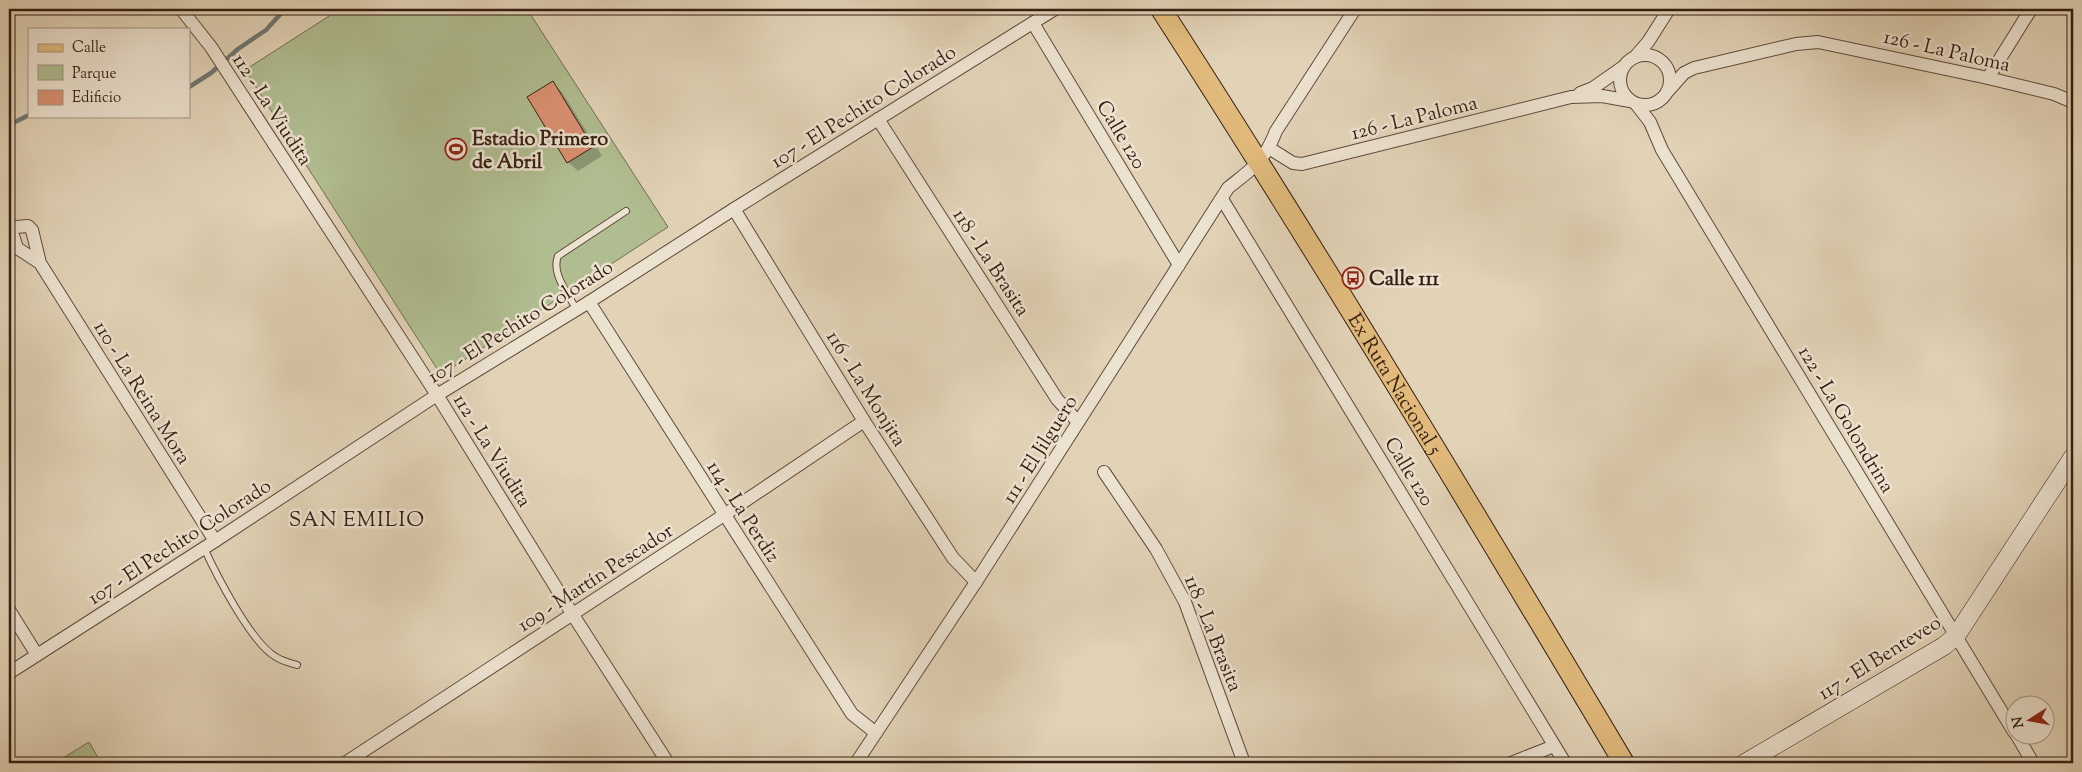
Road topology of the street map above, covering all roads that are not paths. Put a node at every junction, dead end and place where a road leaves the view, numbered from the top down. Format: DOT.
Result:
graph roads {
  1 [pos="181,9"];
  2 [pos="1055,9"];
  3 [pos="1161,9"];
  4 [pos="1355,9"];
  5 [pos="1669,9"];
  6 [pos="2031,9"];
  7 [pos="1033,23"];
  8 [pos="1651,37"];
  9 [pos="1635,57"];
  10 [pos="1659,60"];
  11 [pos="1624,67"];
  12 [pos="1694,68"];
  13 [pos="1988,78"];
  14 [pos="1668,90"];
  15 [pos="1571,97"];
  16 [pos="2073,102"];
  17 [pos="1633,103"];
  18 [pos="1656,103"];
  19 [pos="878,119"];
  20 [pos="1650,122"];
  21 [pos="1265,155"];
  22 [pos="1222,199"];
  23 [pos="734,208"];
  24 [pos="626,211"];
  25 [pos="40,263"];
  26 [pos="1179,265"];
  27 [pos="589,302"];
  28 [pos="576,309"];
  29 [pos="437,395"];
  30 [pos="864,421"];
  31 [pos="1078,422"];
  32 [pos="2073,457"];
  33 [pos="1104,472"];
  34 [pos="724,515"];
  35 [pos="210,544"];
  36 [pos="976,582"];
  37 [pos="9,610"];
  38 [pos="573,615"];
  39 [pos="1956,636"];
  40 [pos="37,655"];
  41 [pos="297,666"];
  42 [pos="9,673"];
  43 [pos="2004,715"];
  44 [pos="876,733"];
  45 [pos="2022,744"];
  46 [pos="1554,746"];
  47 [pos="353,761"];
  48 [pos="668,763"];
  49 [pos="856,763"];
  50 [pos="1244,763"];
  51 [pos="1511,763"];
  52 [pos="1565,763"];
  53 [pos="1624,763"];
  54 [pos="1744,763"];
  55 [pos="2034,763"];
  1 -- 29 [label="street, 112 - La Viudita"];
  2 -- 7 [label="street, 107 - El Pechito Colorado"];
  3 -- 21 [label="main road, Ex Ruta Nacional 5"];
  4 -- 21 [label="street, 111 - El Jilguero"];
  5 -- 8 [label="street"];
  6 -- 13 [label="street"];
  7 -- 19 [label="street, 107 - El Pechito Colorado"];
  7 -- 26 [label="street, Calle 120"];
  8 -- 9 [label="street"];
  8 -- 10 [label="street"];
  9 -- 10 [label="street"];
  9 -- 11 [label="street"];
  10 -- 12 [label="street, 126 - La Paloma"];
  10 -- 14 [label="street"];
  11 -- 15 [label="street, 126 - La Paloma"];
  11 -- 17 [label="street"];
  12 -- 13 [label="street, 126 - La Paloma"];
  12 -- 14 [label="street, 126 - La Paloma"];
  13 -- 16 [label="street, 126 - La Paloma"];
  14 -- 18 [label="street"];
  15 -- 17 [label="street, 126 - La Paloma"];
  15 -- 21 [label="street, 126 - La Paloma"];
  17 -- 18 [label="street"];
  17 -- 20 [label="street, 122 - La Golondrina"];
  18 -- 20 [label="street"];
  19 -- 23 [label="street, 107 - El Pechito Colorado"];
  19 -- 31 [label="street, 118 - La Brasita"];
  20 -- 39 [label="street, 122 - La Golondrina"];
  21 -- 22 [label="street, 111 - El Jilguero"];
  21 -- 53 [label="main road, Ex Ruta Nacional 5"];
  22 -- 26 [label="street, 111 - El Jilguero"];
  22 -- 46 [label="street, Calle 120"];
  23 -- 27 [label="street, 107 - El Pechito Colorado"];
  23 -- 30 [label="street, 116 - La Monjita"];
  24 -- 28 [label="lane"];
  25 -- 35 [label="street, 110 - La Reina Mora"];
  26 -- 31 [label="street, 111 - El Jilguero"];
  27 -- 28 [label="street, 107 - El Pechito Colorado"];
  27 -- 34 [label="street, 114 - La Perdiz"];
  28 -- 29 [label="street, 107 - El Pechito Colorado"];
  29 -- 35 [label="street, 107 - El Pechito Colorado"];
  29 -- 38 [label="street, 112 - La Viudita"];
  30 -- 34 [label="street, 109 - Martín Pescador"];
  30 -- 36 [label="street, 116 - La Monjita"];
  31 -- 36 [label="street, 111 - El Jilguero"];
  32 -- 39 [label="street, 117 - El Benteveo"];
  33 -- 50 [label="street, 118 - La Brasita"];
  34 -- 38 [label="street, 109 - Martín Pescador"];
  34 -- 44 [label="street, 114 - La Perdiz"];
  35 -- 40 [label="street, 107 - El Pechito Colorado"];
  35 -- 41 [label="lane"];
  36 -- 44 [label="street, 111 - El Jilguero"];
  37 -- 40 [label="street"];
  38 -- 47 [label="street, 109 - Martín Pescador"];
  38 -- 48 [label="street, 112 - La Viudita"];
  39 -- 43 [label="street, 122 - La Golondrina"];
  39 -- 54 [label="street, 117 - El Benteveo"];
  40 -- 42 [label="street, 107 - El Pechito Colorado"];
  44 -- 49 [label="street, 111 - El Jilguero"];
  45 -- 55 [label="street, 122 - La Golondrina"];
  46 -- 51 [label="street"];
  46 -- 52 [label="street, Calle 120"];
}
